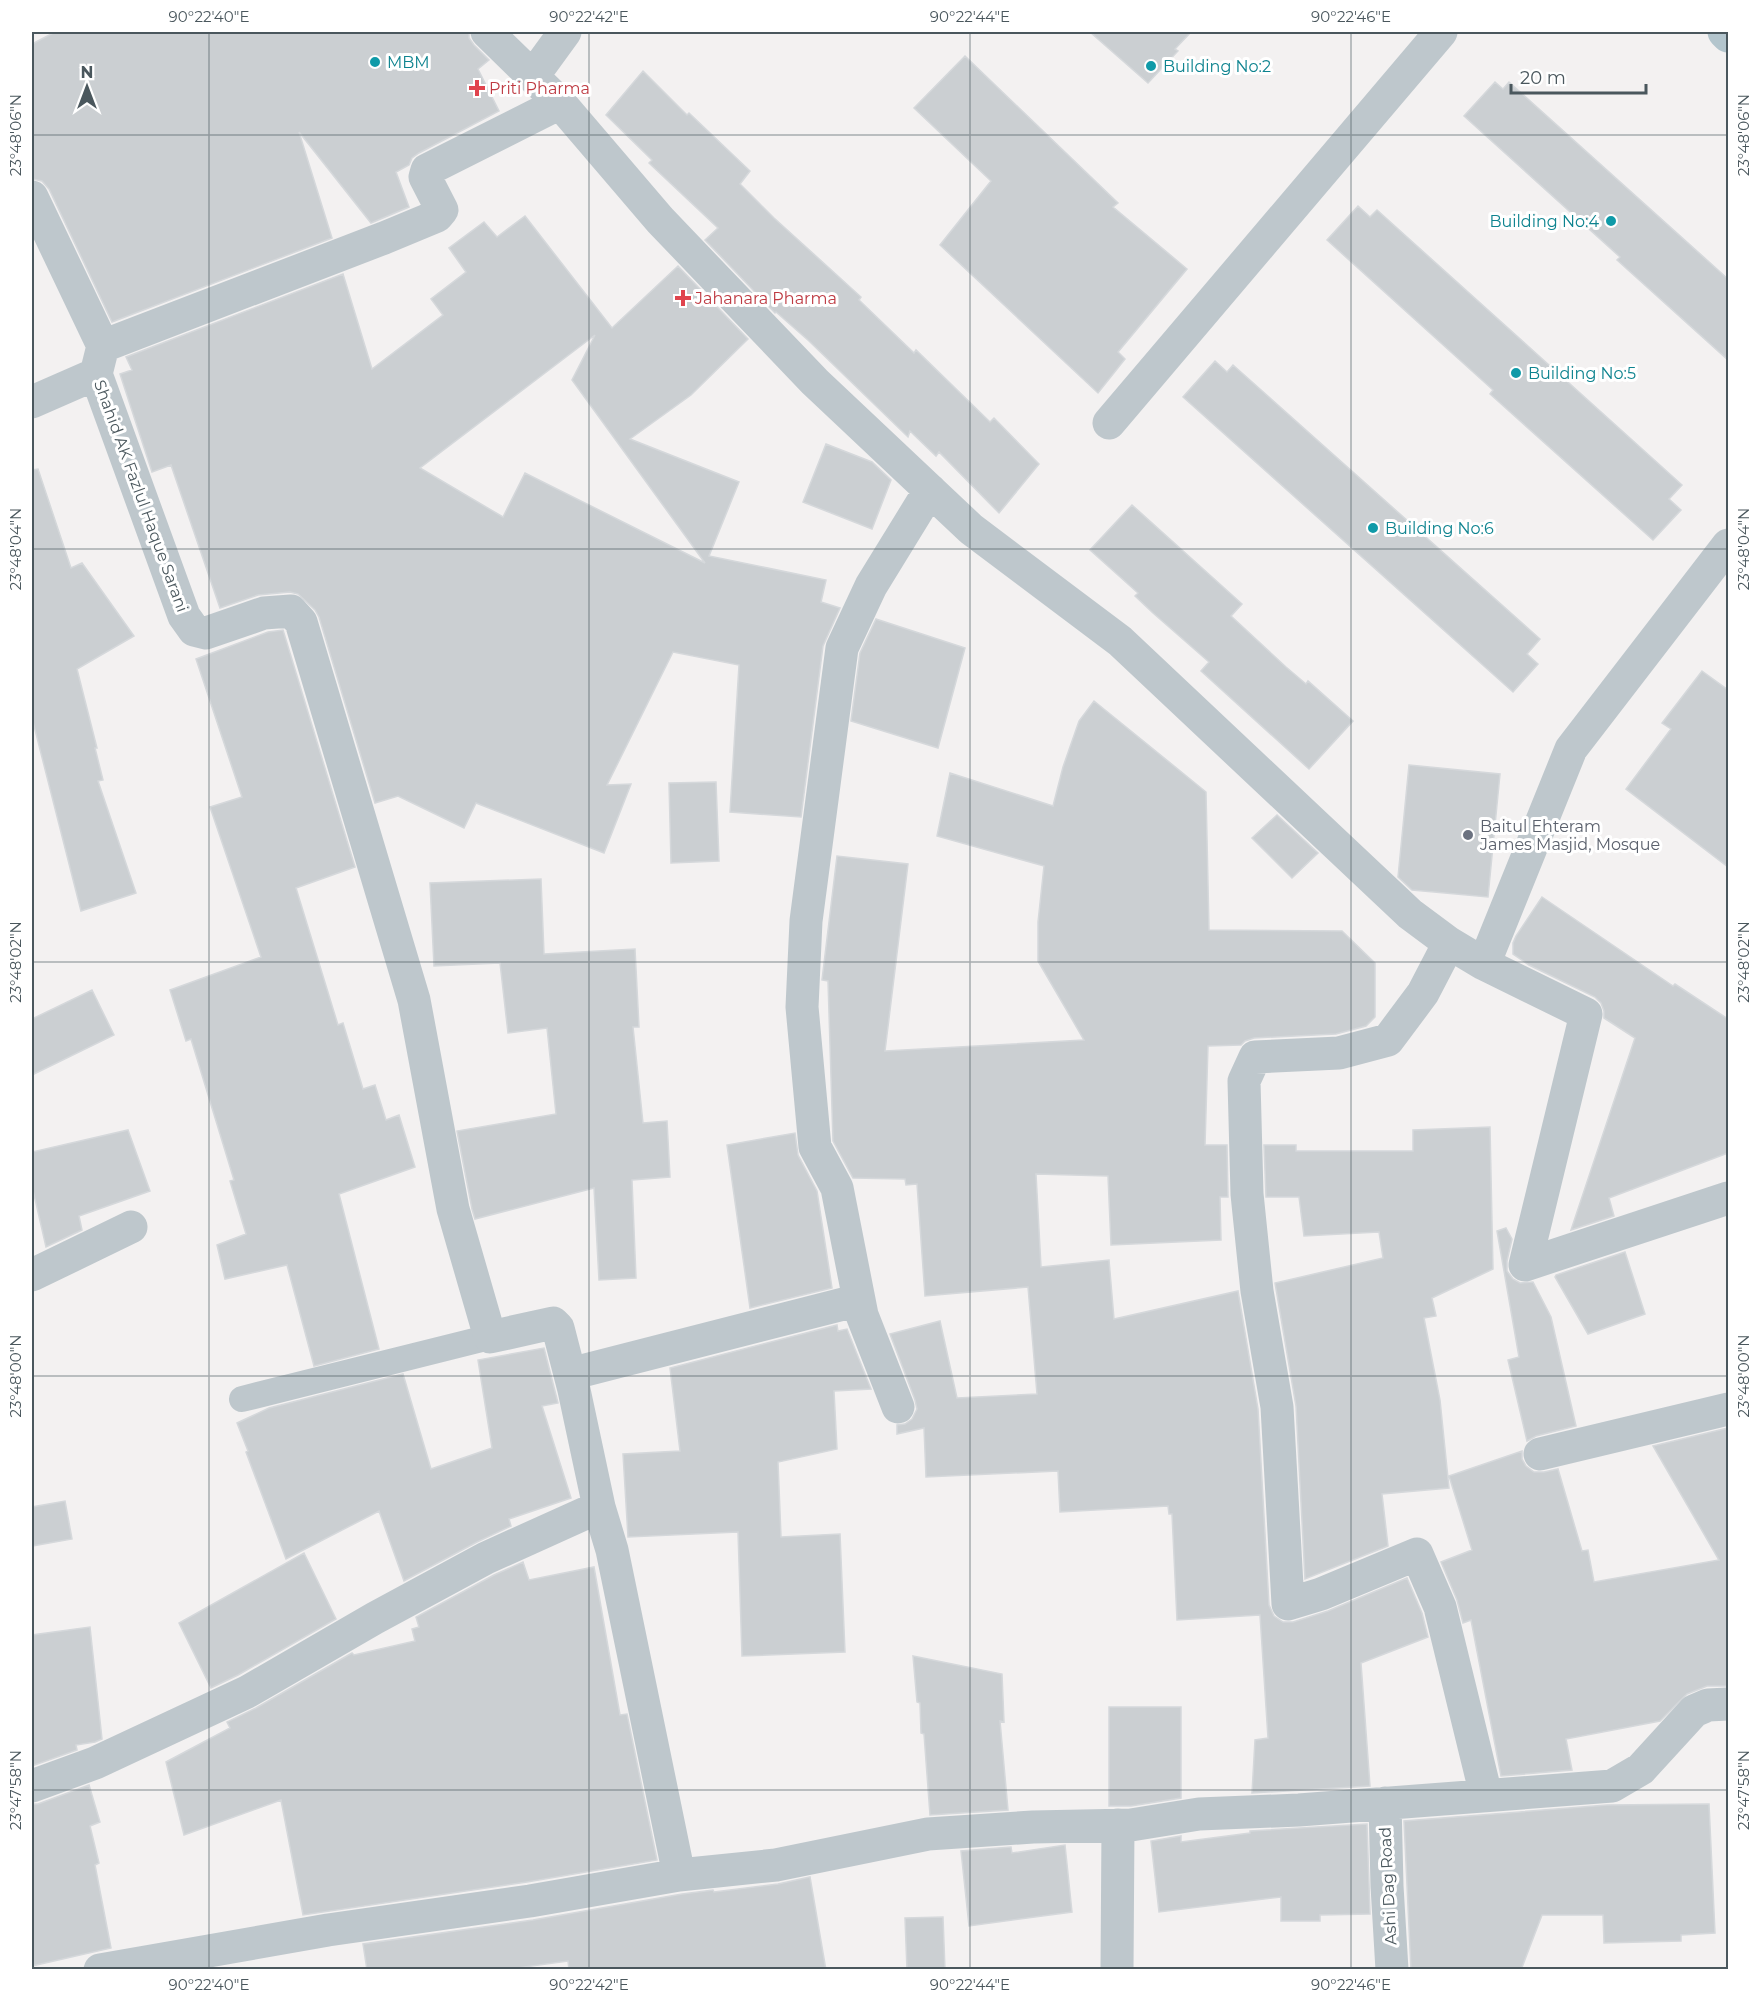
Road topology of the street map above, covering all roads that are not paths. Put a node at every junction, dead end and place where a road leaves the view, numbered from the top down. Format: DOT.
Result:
graph roads {
  1 [pos="488,32"];
  2 [pos="565,32"];
  3 [pos="1441,32"];
  4 [pos="1724,32"];
  5 [pos="1728,36"];
  6 [pos="533,76"];
  7 [pos="560,103"];
  8 [pos="32,197"];
  9 [pos="100,360"];
  10 [pos="32,402"];
  11 [pos="1109,423"];
  12 [pos="930,490"];
  13 [pos="1728,545"];
  14 [pos="1449,943"];
  15 [pos="1484,964"];
  16 [pos="1728,1198"];
  17 [pos="131,1227"];
  18 [pos="32,1275"];
  19 [pos="858,1300"];
  20 [pos="490,1337"];
  21 [pos="570,1374"];
  22 [pos="242,1399"];
  23 [pos="898,1407"];
  24 [pos="1728,1409"];
  25 [pos="1540,1454"];
  26 [pos="599,1507"];
  27 [pos="1728,1704"];
  28 [pos="32,1786"];
  29 [pos="1486,1795"];
  30 [pos="1385,1803"];
  31 [pos="1118,1825"];
  32 [pos="679,1875"];
  33 [pos="100,1970"];
  34 [pos="1117,1970"];
  35 [pos="1392,1970"];
  1 -- 6 [label="street"];
  2 -- 6 [label="street"];
  3 -- 11 [label="street"];
  4 -- 5 [label="main road"];
  6 -- 7 [label="street"];
  7 -- 9 [label="street"];
  7 -- 12 [label="street"];
  8 -- 9 [label="street, Shahid AK Fazlul Haque Sarani"];
  9 -- 10 [label="street"];
  9 -- 20 [label="street, Shahid AK Fazlul Haque Sarani"];
  12 -- 14 [label="street"];
  12 -- 19 [label="street"];
  13 -- 15 [label="street"];
  14 -- 15 [label="street"];
  14 -- 29 [label="street"];
  15 -- 16 [label="street"];
  17 -- 18 [label="street"];
  19 -- 21 [label="street"];
  19 -- 23 [label="street"];
  20 -- 21 [label="street"];
  20 -- 22 [label="lane"];
  21 -- 26 [label="street"];
  24 -- 25 [label="street"];
  26 -- 28 [label="street"];
  26 -- 32 [label="street"];
  27 -- 29 [label="street"];
  29 -- 30 [label="street"];
  30 -- 31 [label="street"];
  30 -- 35 [label="street, Ashi Dag Road"];
  31 -- 32 [label="street"];
  31 -- 34 [label="street"];
  32 -- 33 [label="street"];
}
